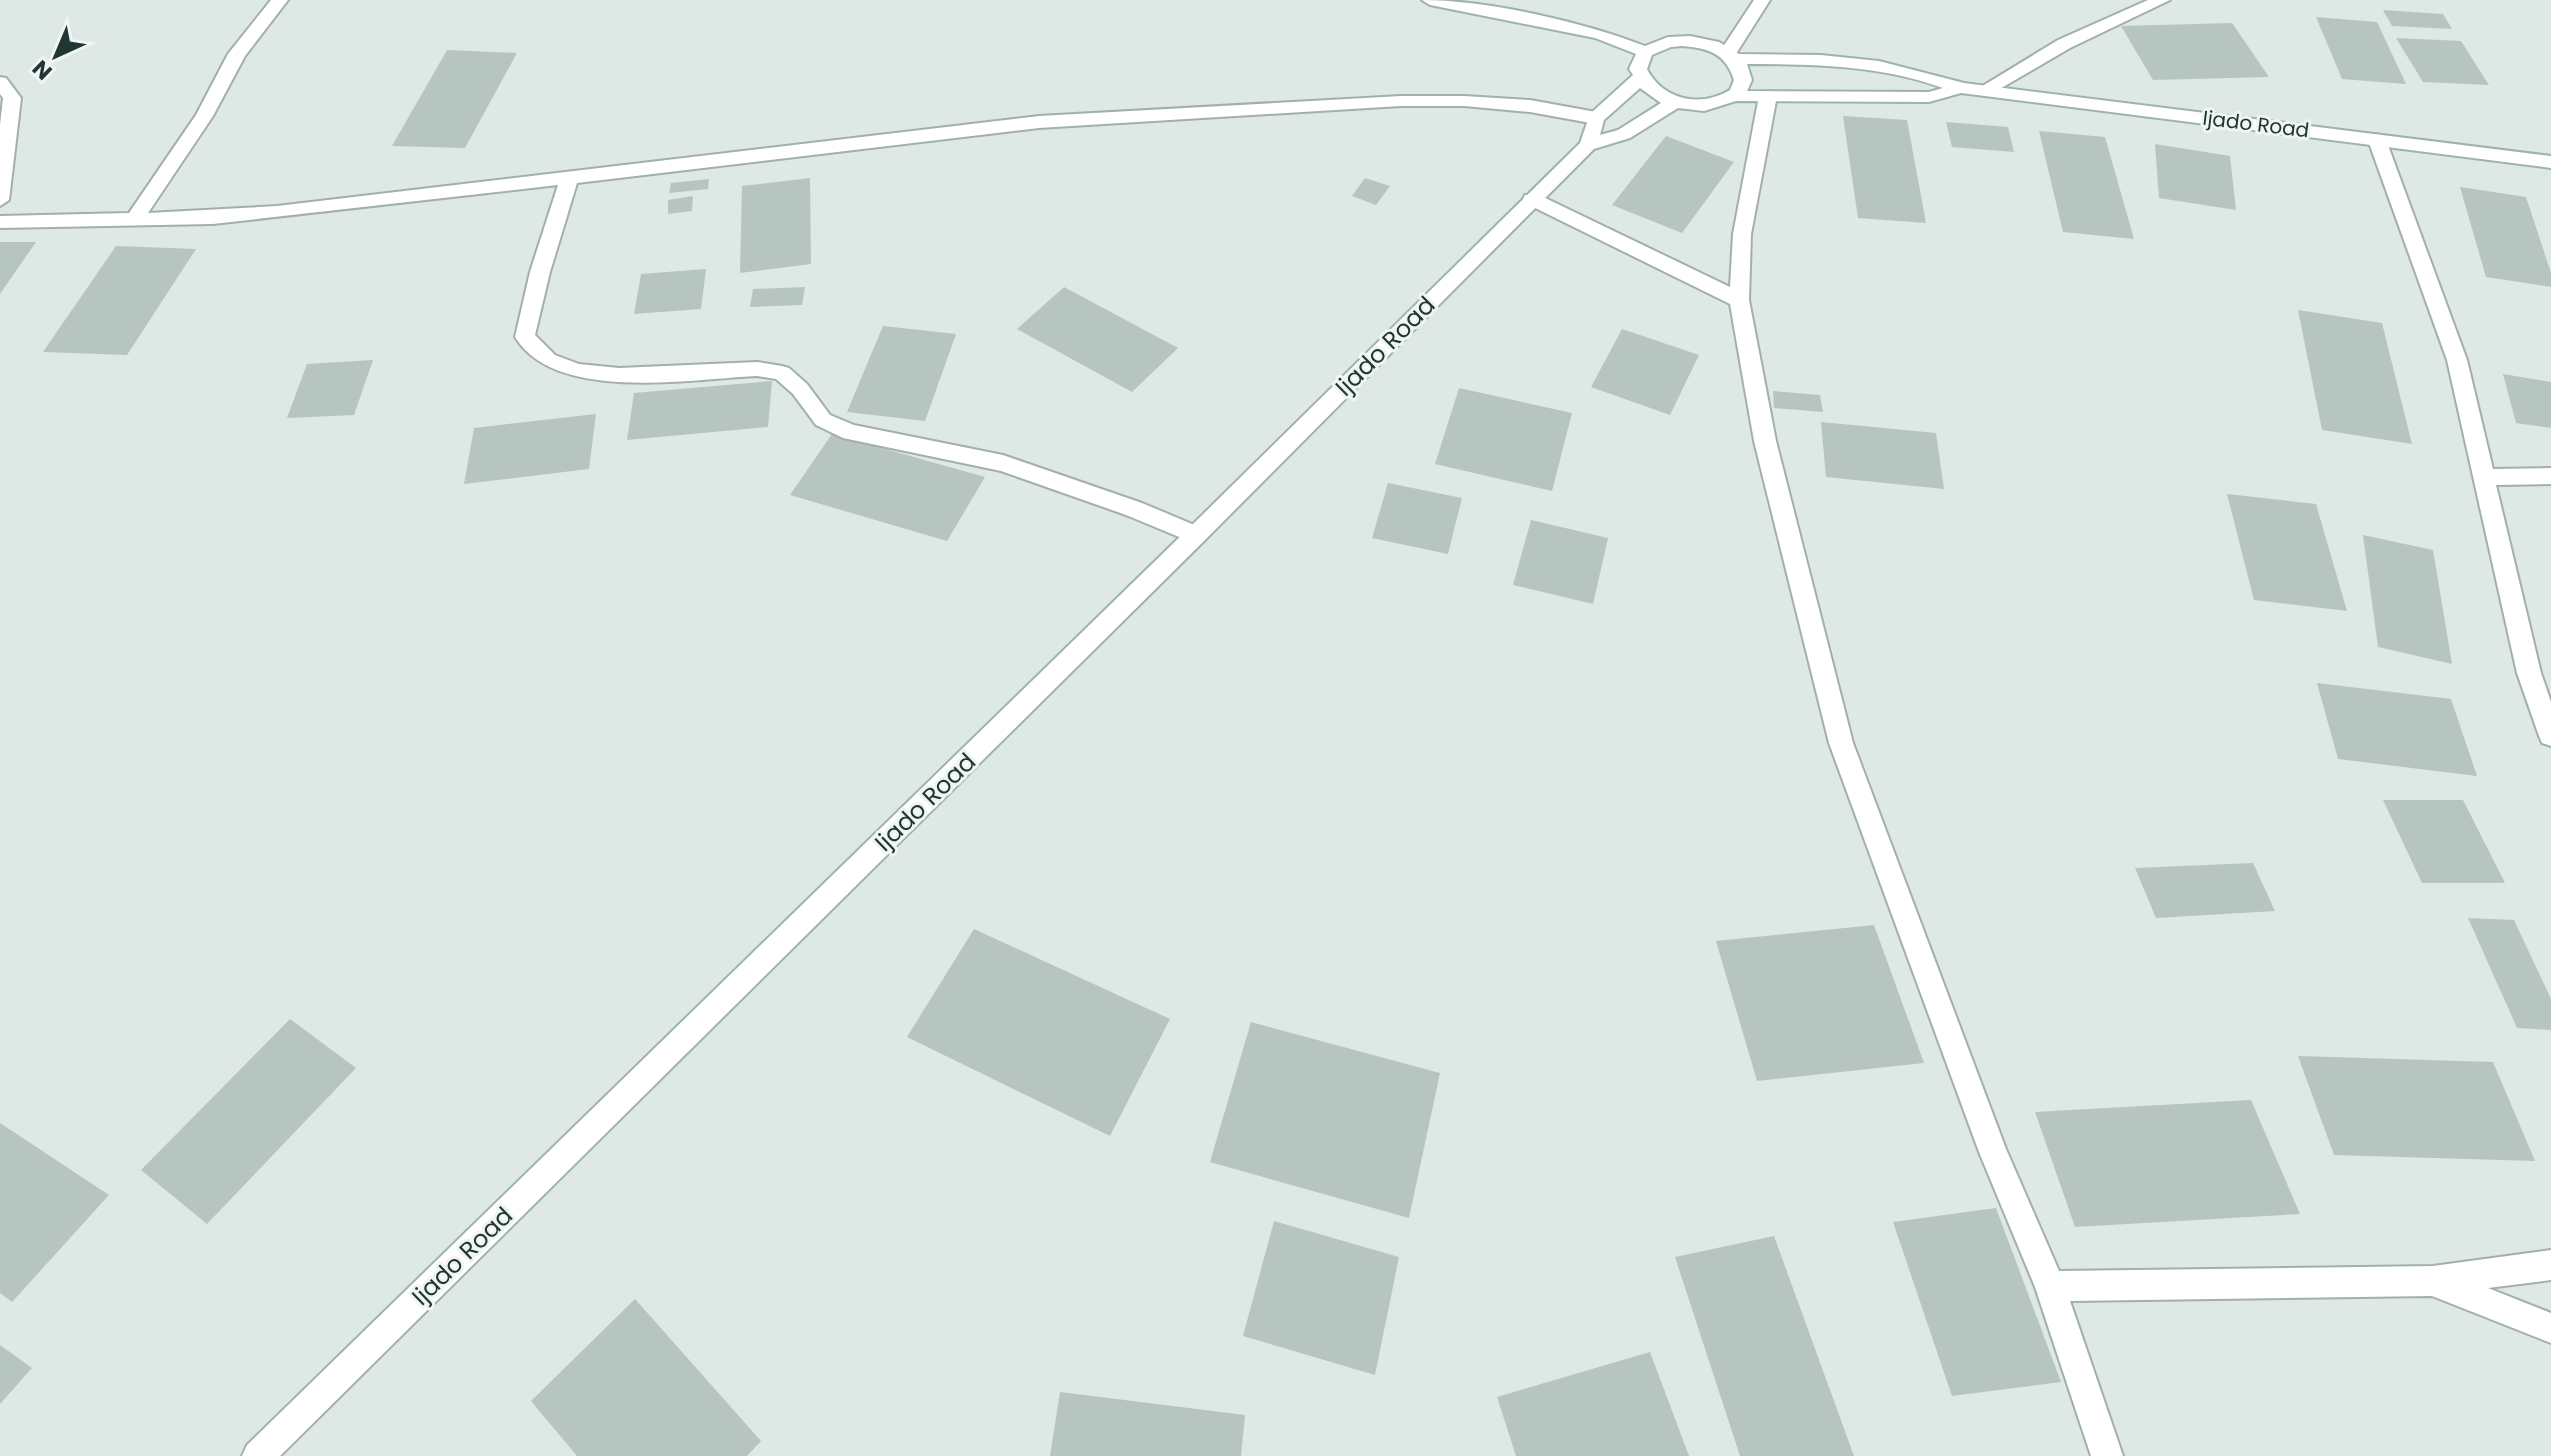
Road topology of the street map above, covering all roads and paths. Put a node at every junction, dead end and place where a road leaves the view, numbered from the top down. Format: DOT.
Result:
graph roads {
  1 [pos="280,0"];
  2 [pos="1430,0"];
  3 [pos="1762,0"];
  4 [pos="2162,0"];
  5 [pos="1645,52"];
  6 [pos="1731,56"];
  7 [pos="1640,78"];
  8 [pos="0,82"];
  9 [pos="1961,88"];
  10 [pos="1985,90"];
  11 [pos="1735,96"];
  12 [pos="1768,96"];
  13 [pos="1675,102"];
  14 [pos="1596,118"];
  15 [pos="2377,140"];
  16 [pos="1588,145"];
  17 [pos="2551,162"];
  18 [pos="569,180"];
  19 [pos="1532,199"];
  20 [pos="0,200"];
  21 [pos="134,220"];
  22 [pos="0,222"];
  23 [pos="1739,300"];
  24 [pos="2551,476"];
  25 [pos="2482,477"];
  26 [pos="1196,535"];
  27 [pos="2551,736"];
  28 [pos="2551,1265"];
  29 [pos="2433,1281"];
  30 [pos="2050,1286"];
  31 [pos="2551,1328"];
  32 [pos="258,1456"];
  33 [pos="2107,1456"];
  1 -- 21 [label="street"];
  2 -- 5 [label="street"];
  3 -- 6 [label="street"];
  4 -- 10 [label="street"];
  5 -- 6 [label="street"];
  5 -- 7 [label="street"];
  6 -- 9 [label="street, Ijado Road"];
  6 -- 11 [label="street"];
  7 -- 13 [label="street"];
  7 -- 14 [label="street"];
  8 -- 20 [label="street"];
  9 -- 10 [label="street, Ijado Road"];
  9 -- 12 [label="street, Ijado Road"];
  10 -- 15 [label="street, Ijado Road"];
  11 -- 12 [label="street, Ijado Road"];
  11 -- 13 [label="street"];
  12 -- 23 [label="street"];
  13 -- 16 [label="street, Ijado Road"];
  14 -- 16 [label="street, Ijado Road"];
  14 -- 18 [label="street"];
  15 -- 17 [label="street, Ijado Road"];
  15 -- 25 [label="street"];
  16 -- 19 [label="street, Ijado Road"];
  18 -- 21 [label="street"];
  18 -- 26 [label="street"];
  19 -- 23 [label="street"];
  19 -- 26 [label="street, Ijado Road"];
  21 -- 22 [label="street"];
  23 -- 30 [label="street"];
  24 -- 25 [label="street"];
  25 -- 27 [label="street"];
  26 -- 32 [label="street, Ijado Road"];
  28 -- 29 [label="street"];
  29 -- 30 [label="street"];
  29 -- 31 [label="street"];
  30 -- 33 [label="street"];
}
